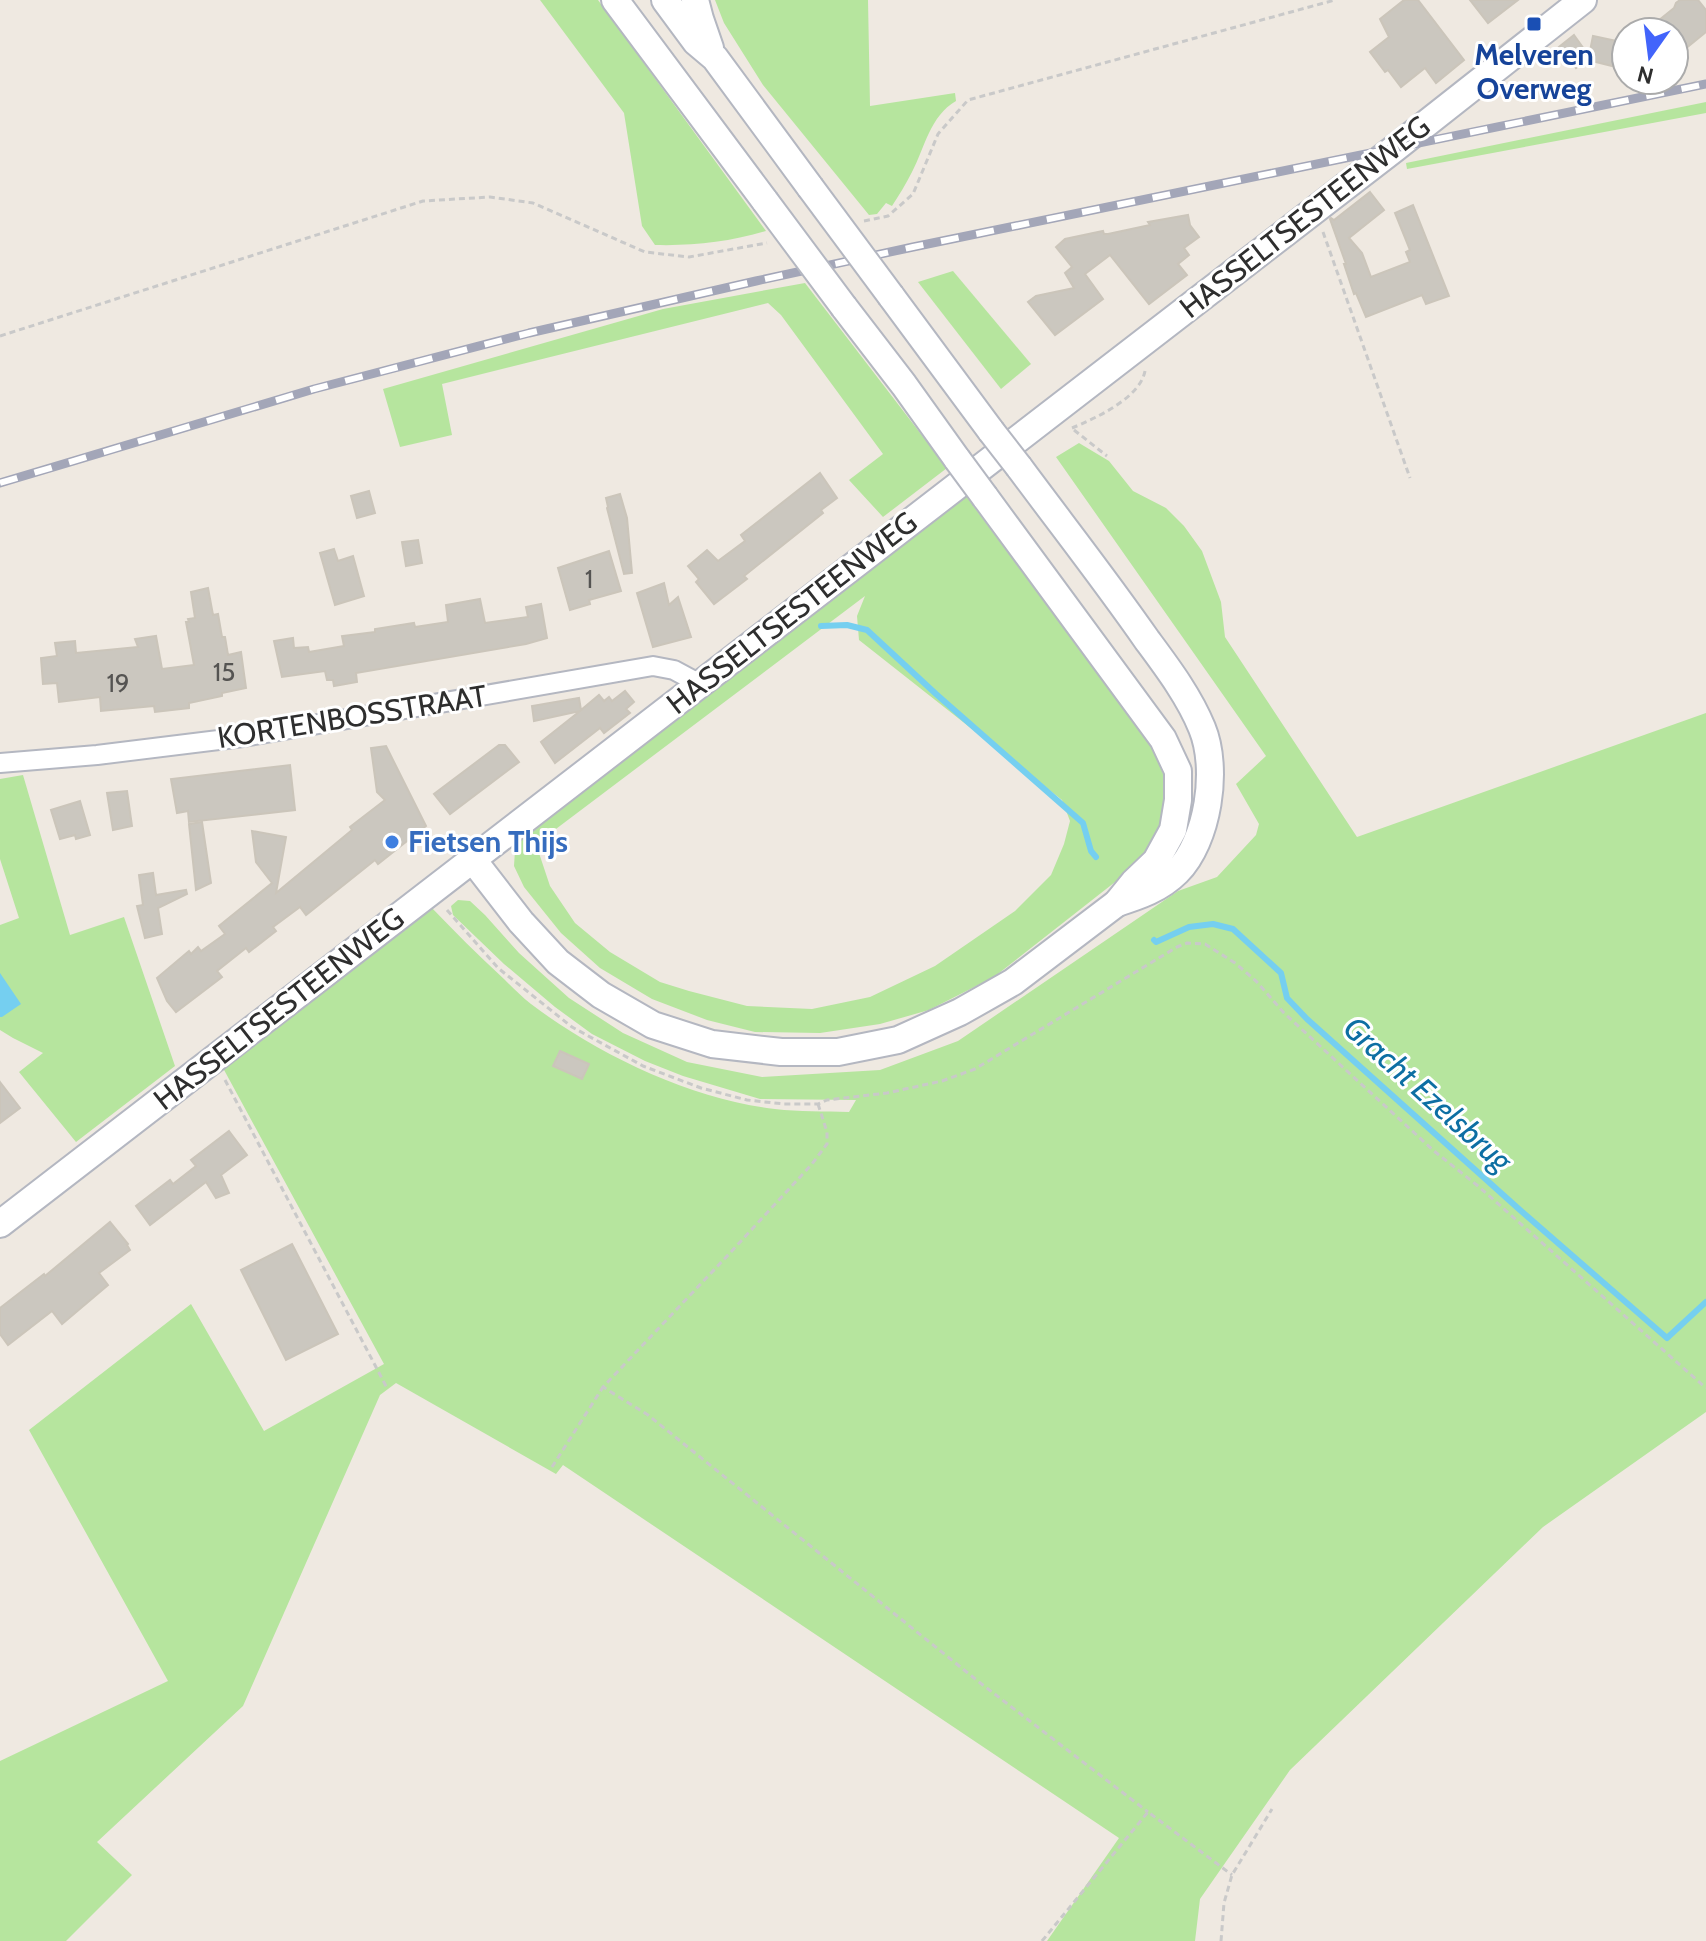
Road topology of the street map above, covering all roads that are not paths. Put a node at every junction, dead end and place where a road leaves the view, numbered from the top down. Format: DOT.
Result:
graph roads {
  1 [pos="615,0"];
  2 [pos="665,0"];
  3 [pos="695,0"];
  4 [pos="1583,0"];
  5 [pos="715,58"];
  6 [pos="700,684"];
  7 [pos="0,763"];
  8 [pos="473,860"];
  9 [pos="1117,903"];
  10 [pos="0,1224"];
  1 -- 9 [label="main road, bridge"];
  2 -- 5 [label="main road"];
  3 -- 5 [label="main road"];
  4 -- 6 [label="main road, HASSELTSESTEENWEG"];
  5 -- 9 [label="main road, bridge"];
  6 -- 7 [label="street, KORTENBOSSTRAAT"];
  6 -- 8 [label="main road, HASSELTSESTEENWEG"];
  8 -- 9 [label="main road"];
  8 -- 10 [label="main road, HASSELTSESTEENWEG"];
}
